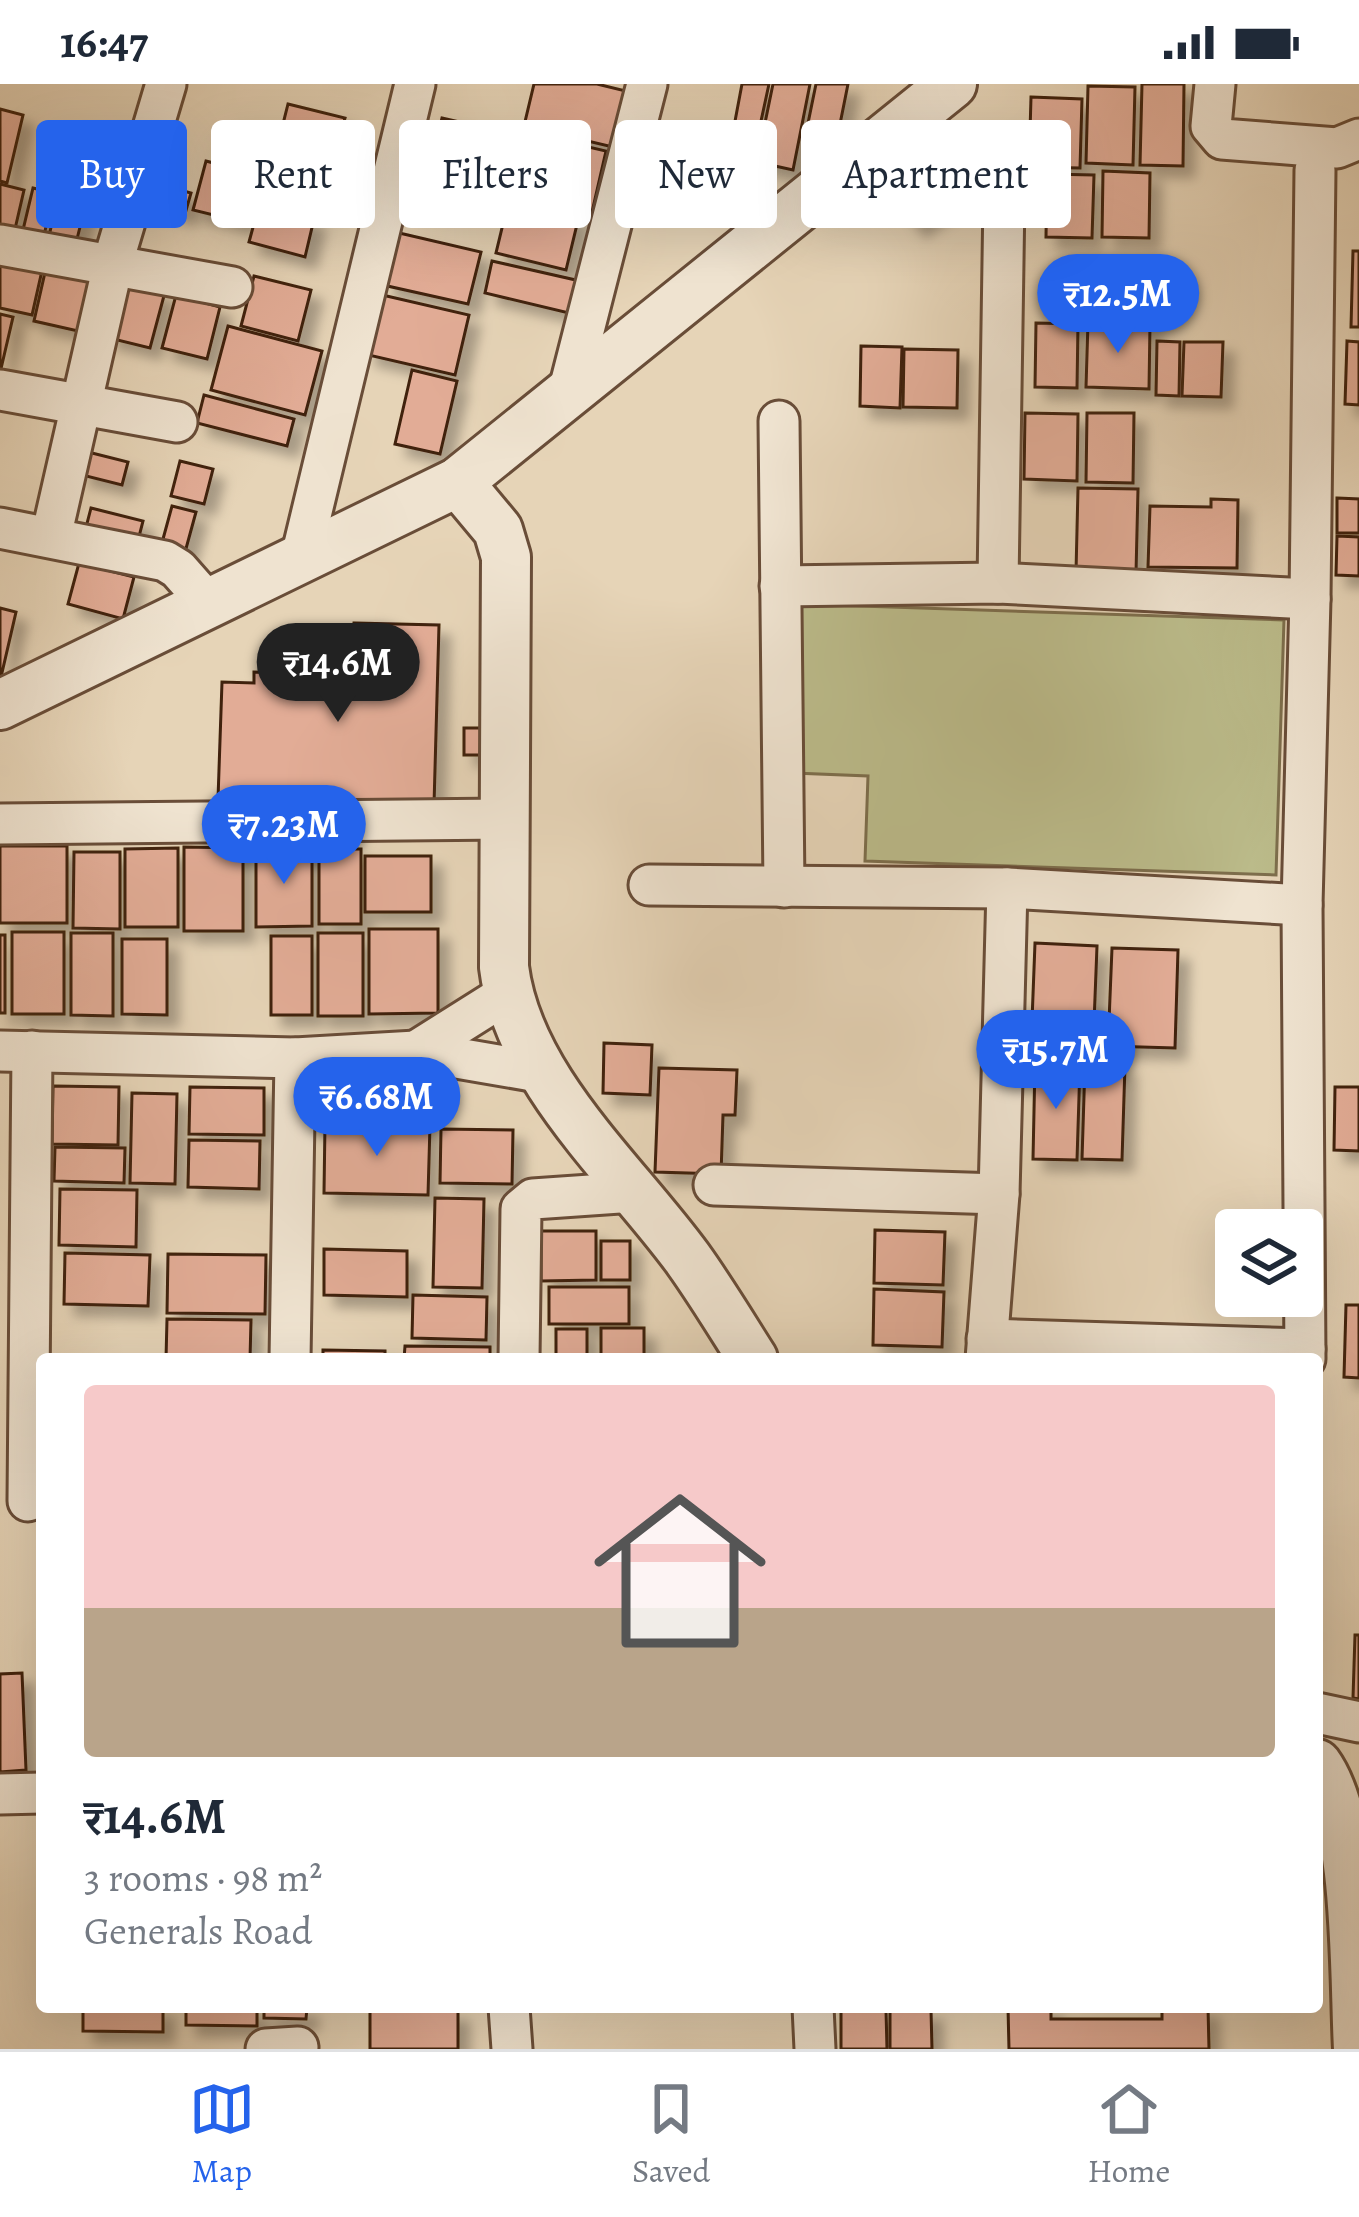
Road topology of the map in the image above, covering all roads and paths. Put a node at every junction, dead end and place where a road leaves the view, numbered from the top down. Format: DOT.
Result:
graph roads {
  1 [pos="166,84"];
  2 [pos="416,84"];
  3 [pos="647,84"];
  4 [pos="1215,84"];
  5 [pos="936,86"];
  6 [pos="1359,139"];
  7 [pos="1315,170"];
  8 [pos="1004,228"];
  9 [pos="0,245"];
  10 [pos="114,264"];
  11 [pos="232,287"];
  12 [pos="569,388"];
  13 [pos="0,390"];
  14 [pos="84,405"];
  15 [pos="779,421"];
  16 [pos="177,422"];
  17 [pos="458,482"];
  18 [pos="0,528"];
  19 [pos="52,538"];
  20 [pos="301,557"];
  21 [pos="998,583"];
  22 [pos="780,586"];
  23 [pos="1310,599"];
  24 [pos="208,603"];
  25 [pos="0,705"];
  26 [pos="506,819"];
  27 [pos="0,824"];
  28 [pos="649,886"];
  29 [pos="784,887"];
  30 [pos="1007,887"];
  31 [pos="1302,905"];
  32 [pos="508,993"];
  33 [pos="16,1051"];
  34 [pos="416,1052"];
  35 [pos="295,1058"];
  36 [pos="544,1073"];
  37 [pos="714,1185"];
  38 [pos="634,1192"];
  39 [pos="998,1194"];
  40 [pos="987,1349"];
  41 [pos="290,1353"];
  42 [pos="519,1353"];
  43 [pos="749,1353"];
  44 [pos="1241,1353"];
  45 [pos="1305,1353"];
  46 [pos="23,1501"];
  47 [pos="1323,1714"];
  48 [pos="1359,1722"];
  49 [pos="1323,1773"];
  50 [pos="36,1793"];
  51 [pos="0,1794"];
  52 [pos="509,2013"];
  53 [pos="813,2013"];
  54 [pos="512,2049"];
  55 [pos="815,2049"];
  56 [pos="1358,2049"];
  1 -- 10 [label="street"];
  2 -- 20 [label="street"];
  3 -- 12 [label="street"];
  4 -- 6 [label="street"];
  5 -- 12 [label="street"];
  7 -- 23 [label="street"];
  8 -- 21 [label="street"];
  9 -- 10 [label="street"];
  10 -- 11 [label="street"];
  10 -- 14 [label="street"];
  12 -- 17 [label="street"];
  13 -- 14 [label="street"];
  14 -- 16 [label="street"];
  14 -- 19 [label="street"];
  15 -- 22 [label="street"];
  17 -- 20 [label="street"];
  17 -- 26 [label="street"];
  18 -- 19 [label="street"];
  19 -- 24 [label="street"];
  20 -- 24 [label="street"];
  21 -- 22 [label="street"];
  21 -- 23 [label="street"];
  22 -- 29 [label="street"];
  23 -- 31 [label="street"];
  24 -- 25 [label="street"];
  26 -- 27 [label="street"];
  26 -- 32 [label="street"];
  28 -- 29 [label="street"];
  29 -- 30 [label="street"];
  30 -- 31 [label="street"];
  30 -- 39 [label="street"];
  31 -- 45 [label="street"];
  32 -- 34 [label="street"];
  32 -- 36 [label="street"];
  33 -- 35 [label="street"];
  33 -- 46 [label="street"];
  34 -- 35 [label="street"];
  34 -- 36 [label="street"];
  35 -- 41 [label="street"];
  36 -- 38 [label="street"];
  37 -- 39 [label="street"];
  38 -- 42 [label="street"];
  38 -- 43 [label="street"];
  39 -- 40 [label="street"];
  40 -- 44 [label="street"];
  47 -- 48 [label="street"];
  49 -- 56 [label="street"];
  50 -- 51 [label="street"];
  52 -- 54 [label="street"];
  53 -- 55 [label="street"];
}
